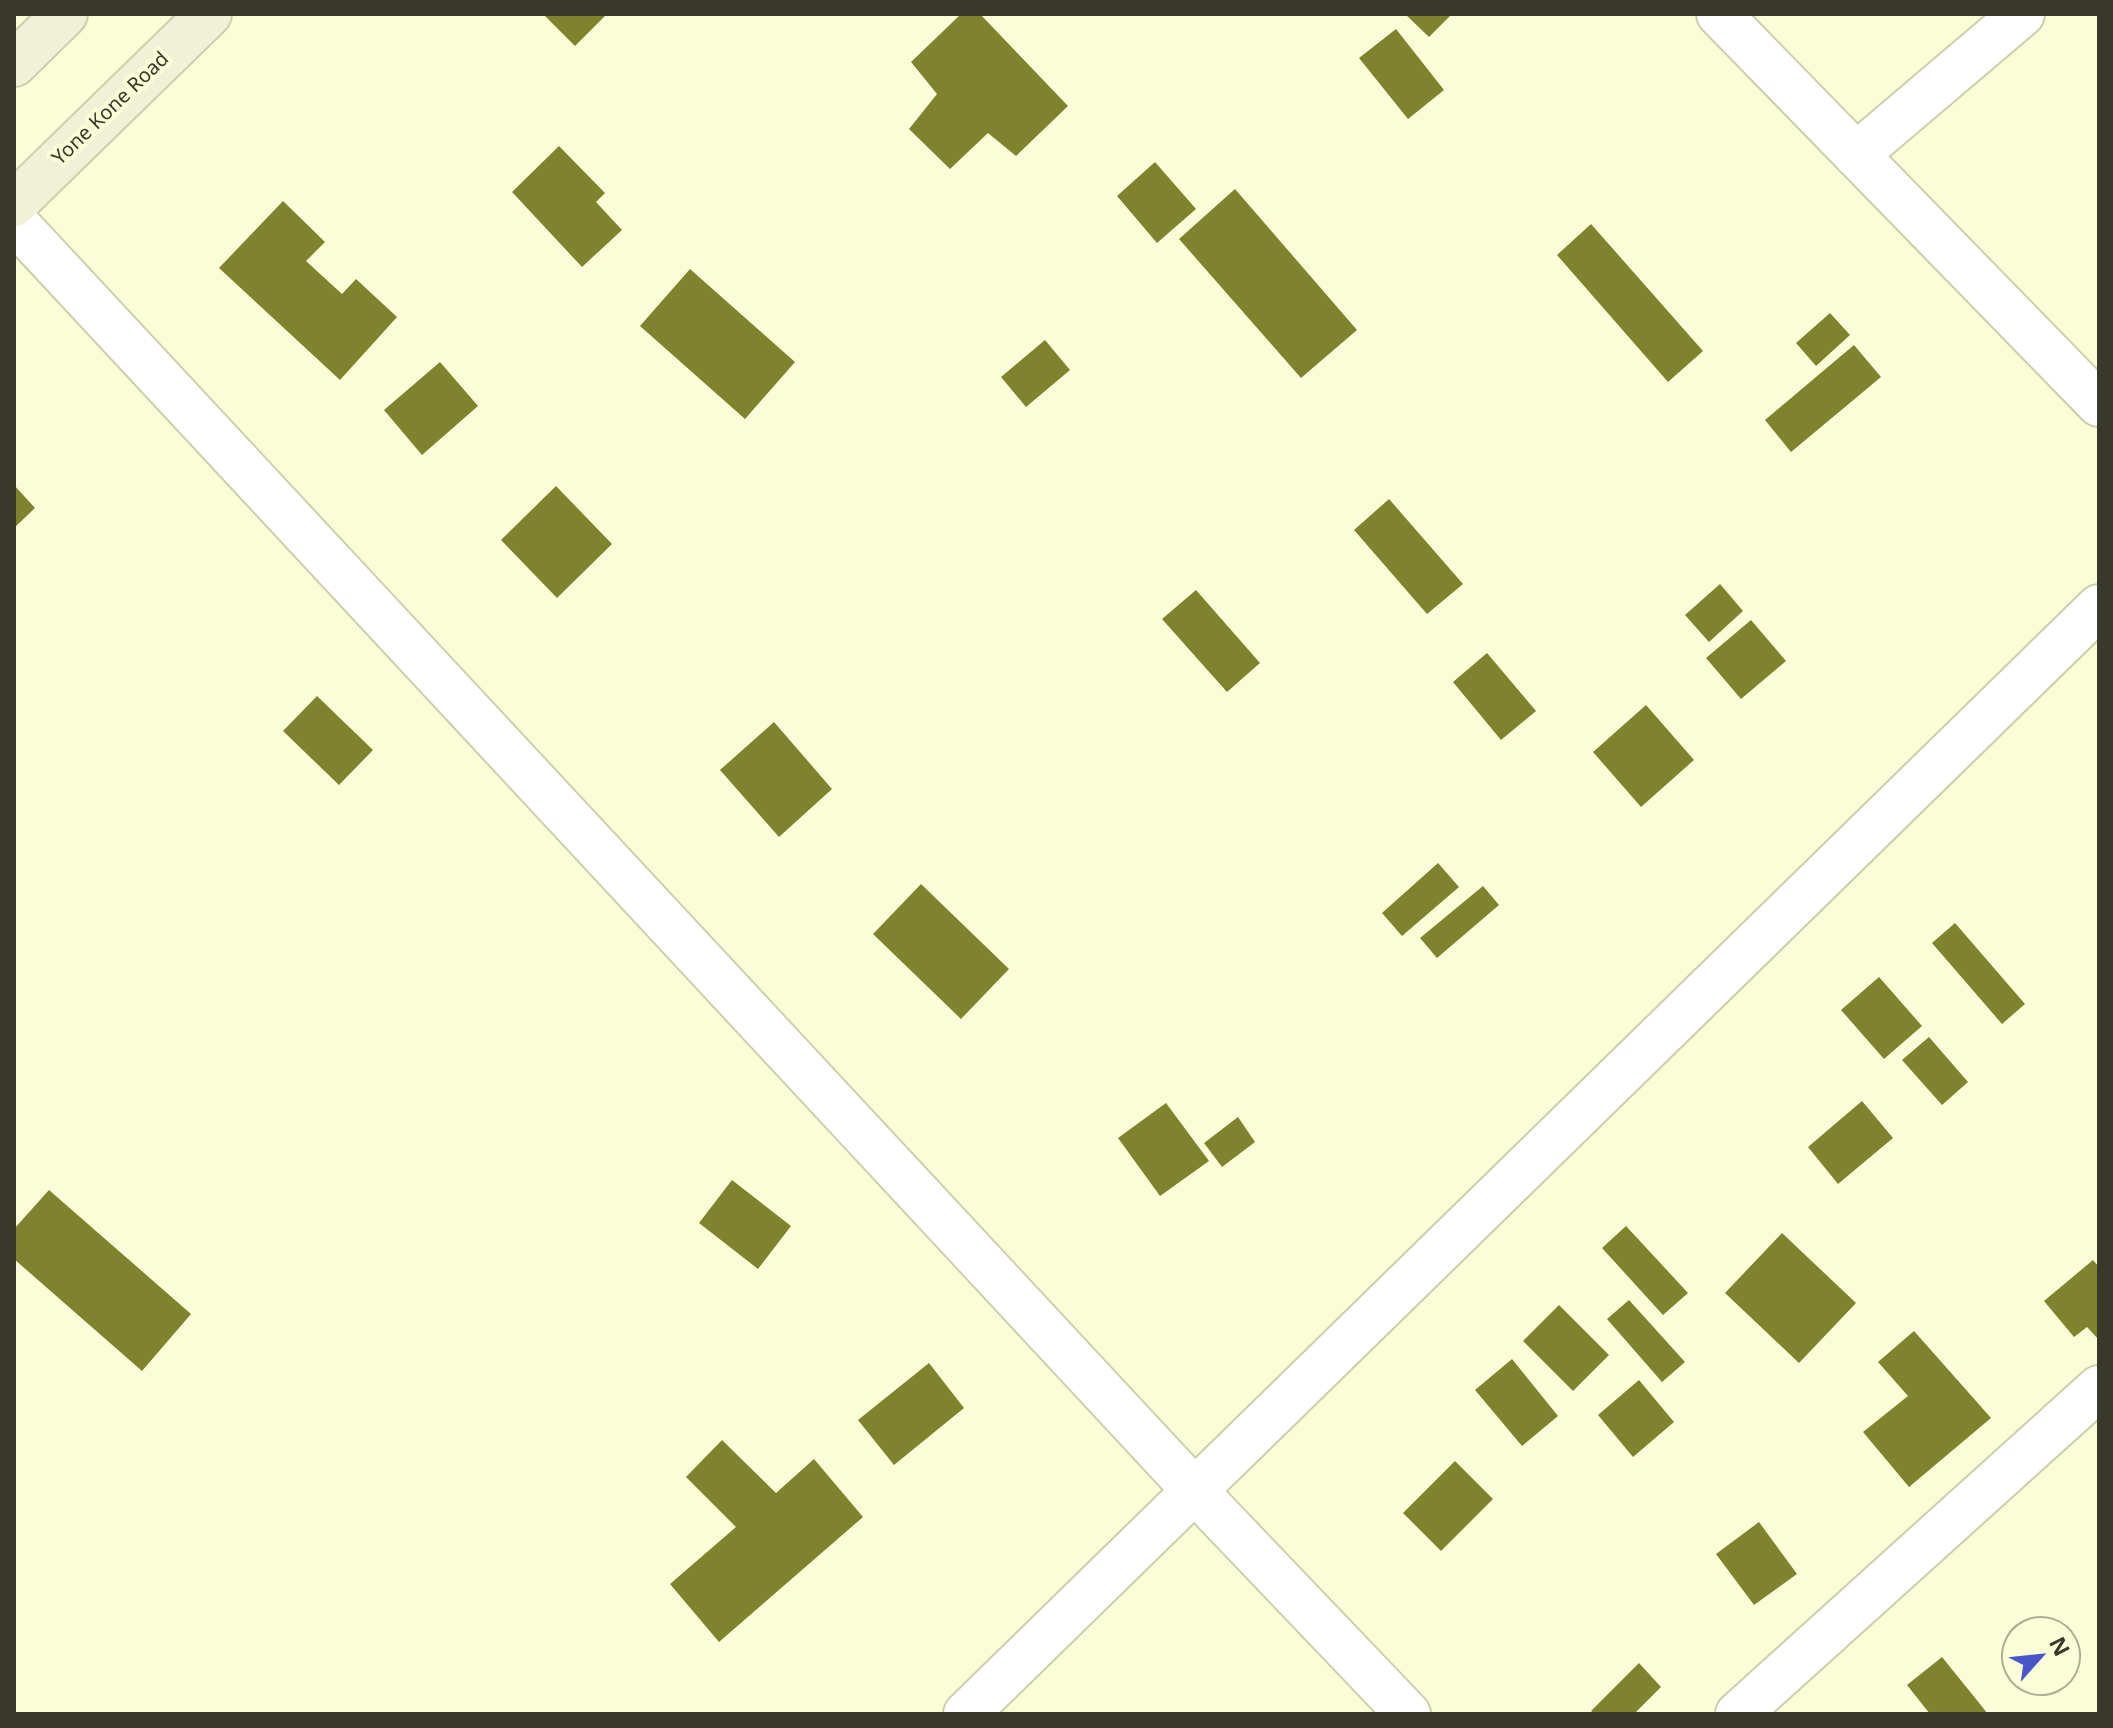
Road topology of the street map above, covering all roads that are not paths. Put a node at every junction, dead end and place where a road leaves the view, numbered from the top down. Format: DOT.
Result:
graph roads {
  1 [pos="65,14"];
  2 [pos="209,14"];
  3 [pos="1719,14"];
  4 [pos="2022,14"];
  5 [pos="14,64"];
  6 [pos="1856,155"];
  7 [pos="14,204"];
  8 [pos="14,221"];
  9 [pos="2099,404"];
  10 [pos="2099,607"];
  11 [pos="2099,1388"];
  12 [pos="1196,1492"];
  13 [pos="966,1714"];
  14 [pos="1408,1714"];
  15 [pos="1738,1714"];
  1 -- 5 [label="street"];
  2 -- 7 [label="street, Yone Kone Road"];
  3 -- 6 [label="street"];
  4 -- 6 [label="street"];
  6 -- 9 [label="street"];
  8 -- 12 [label="street"];
  10 -- 12 [label="street"];
  11 -- 15 [label="street"];
  12 -- 13 [label="street"];
  12 -- 14 [label="street"];
}
